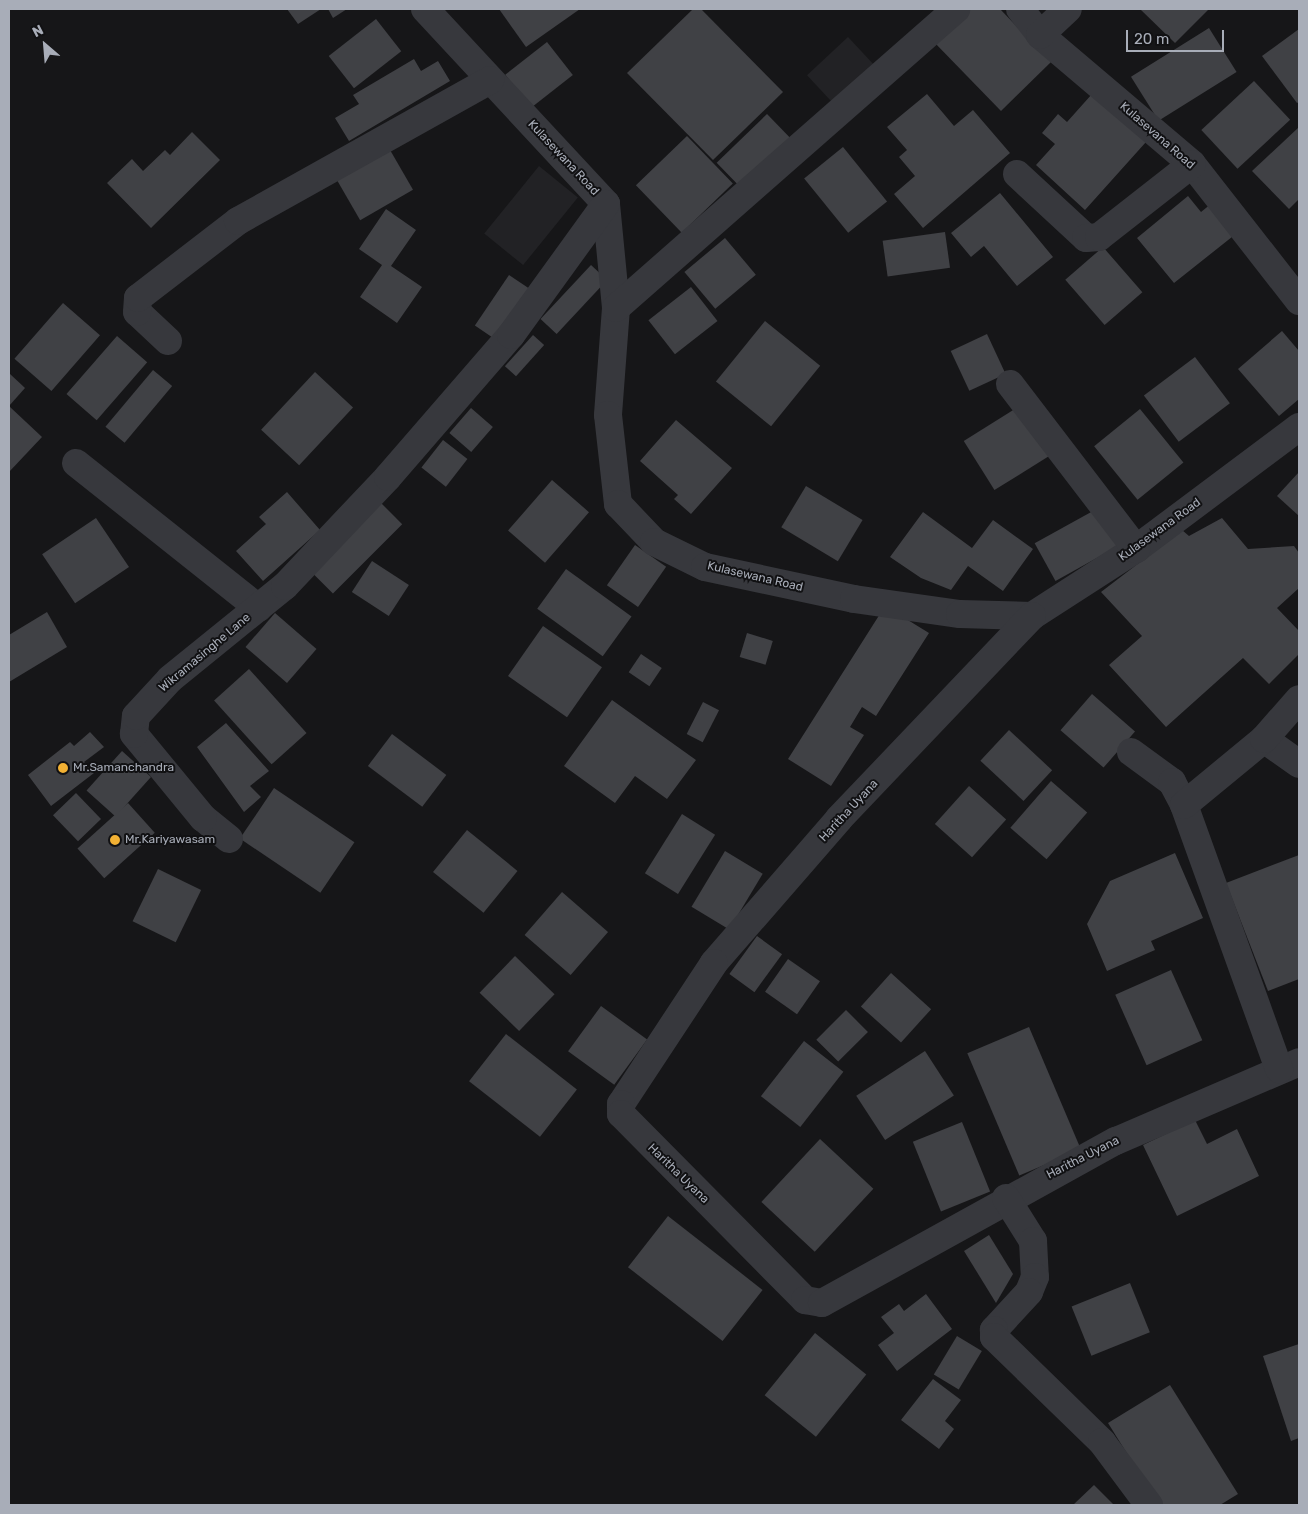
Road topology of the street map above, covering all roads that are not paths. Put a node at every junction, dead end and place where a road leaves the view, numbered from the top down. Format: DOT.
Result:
graph roads {
  1 [pos="424,9"];
  2 [pos="956,9"];
  3 [pos="1020,9"];
  4 [pos="1068,9"];
  5 [pos="1040,35"];
  6 [pos="490,80"];
  7 [pos="1192,164"];
  8 [pos="1017,174"];
  9 [pos="606,204"];
  10 [pos="1299,301"];
  11 [pos="616,308"];
  12 [pos="168,341"];
  13 [pos="1010,384"];
  14 [pos="1299,427"];
  15 [pos="76,463"];
  16 [pos="1136,549"];
  17 [pos="258,608"];
  18 [pos="1032,616"];
  19 [pos="1299,699"];
  20 [pos="1264,739"];
  21 [pos="1131,752"];
  22 [pos="1299,764"];
  23 [pos="1184,805"];
  24 [pos="229,839"];
  25 [pos="1289,1065"];
  26 [pos="1006,1198"];
  27 [pos="1149,1505"];
  1 -- 6 [label="street, Kulasewana Road"];
  2 -- 11 [label="street"];
  3 -- 5 [label="street, Kulasevana Road"];
  4 -- 5 [label="street"];
  5 -- 7 [label="street, Kulasevana Road"];
  6 -- 9 [label="street, Kulasewana Road"];
  6 -- 12 [label="street"];
  7 -- 8 [label="street"];
  7 -- 10 [label="street, Kulasevana Road"];
  9 -- 11 [label="street, Kulasewana Road"];
  9 -- 17 [label="street, Wikramasinghe Lane"];
  11 -- 18 [label="street, Kulasewana Road"];
  13 -- 16 [label="street"];
  14 -- 16 [label="street, Kulasewana Road"];
  15 -- 17 [label="street"];
  16 -- 18 [label="street, Kulasewana Road"];
  17 -- 24 [label="street, Wikramasinghe Lane"];
  18 -- 26 [label="street, Haritha Uyana"];
  19 -- 20 [label="street"];
  20 -- 22 [label="street"];
  20 -- 23 [label="street"];
  21 -- 23 [label="street"];
  23 -- 25 [label="street"];
  25 -- 26 [label="street, Haritha Uyana"];
  26 -- 27 [label="street"];
}
